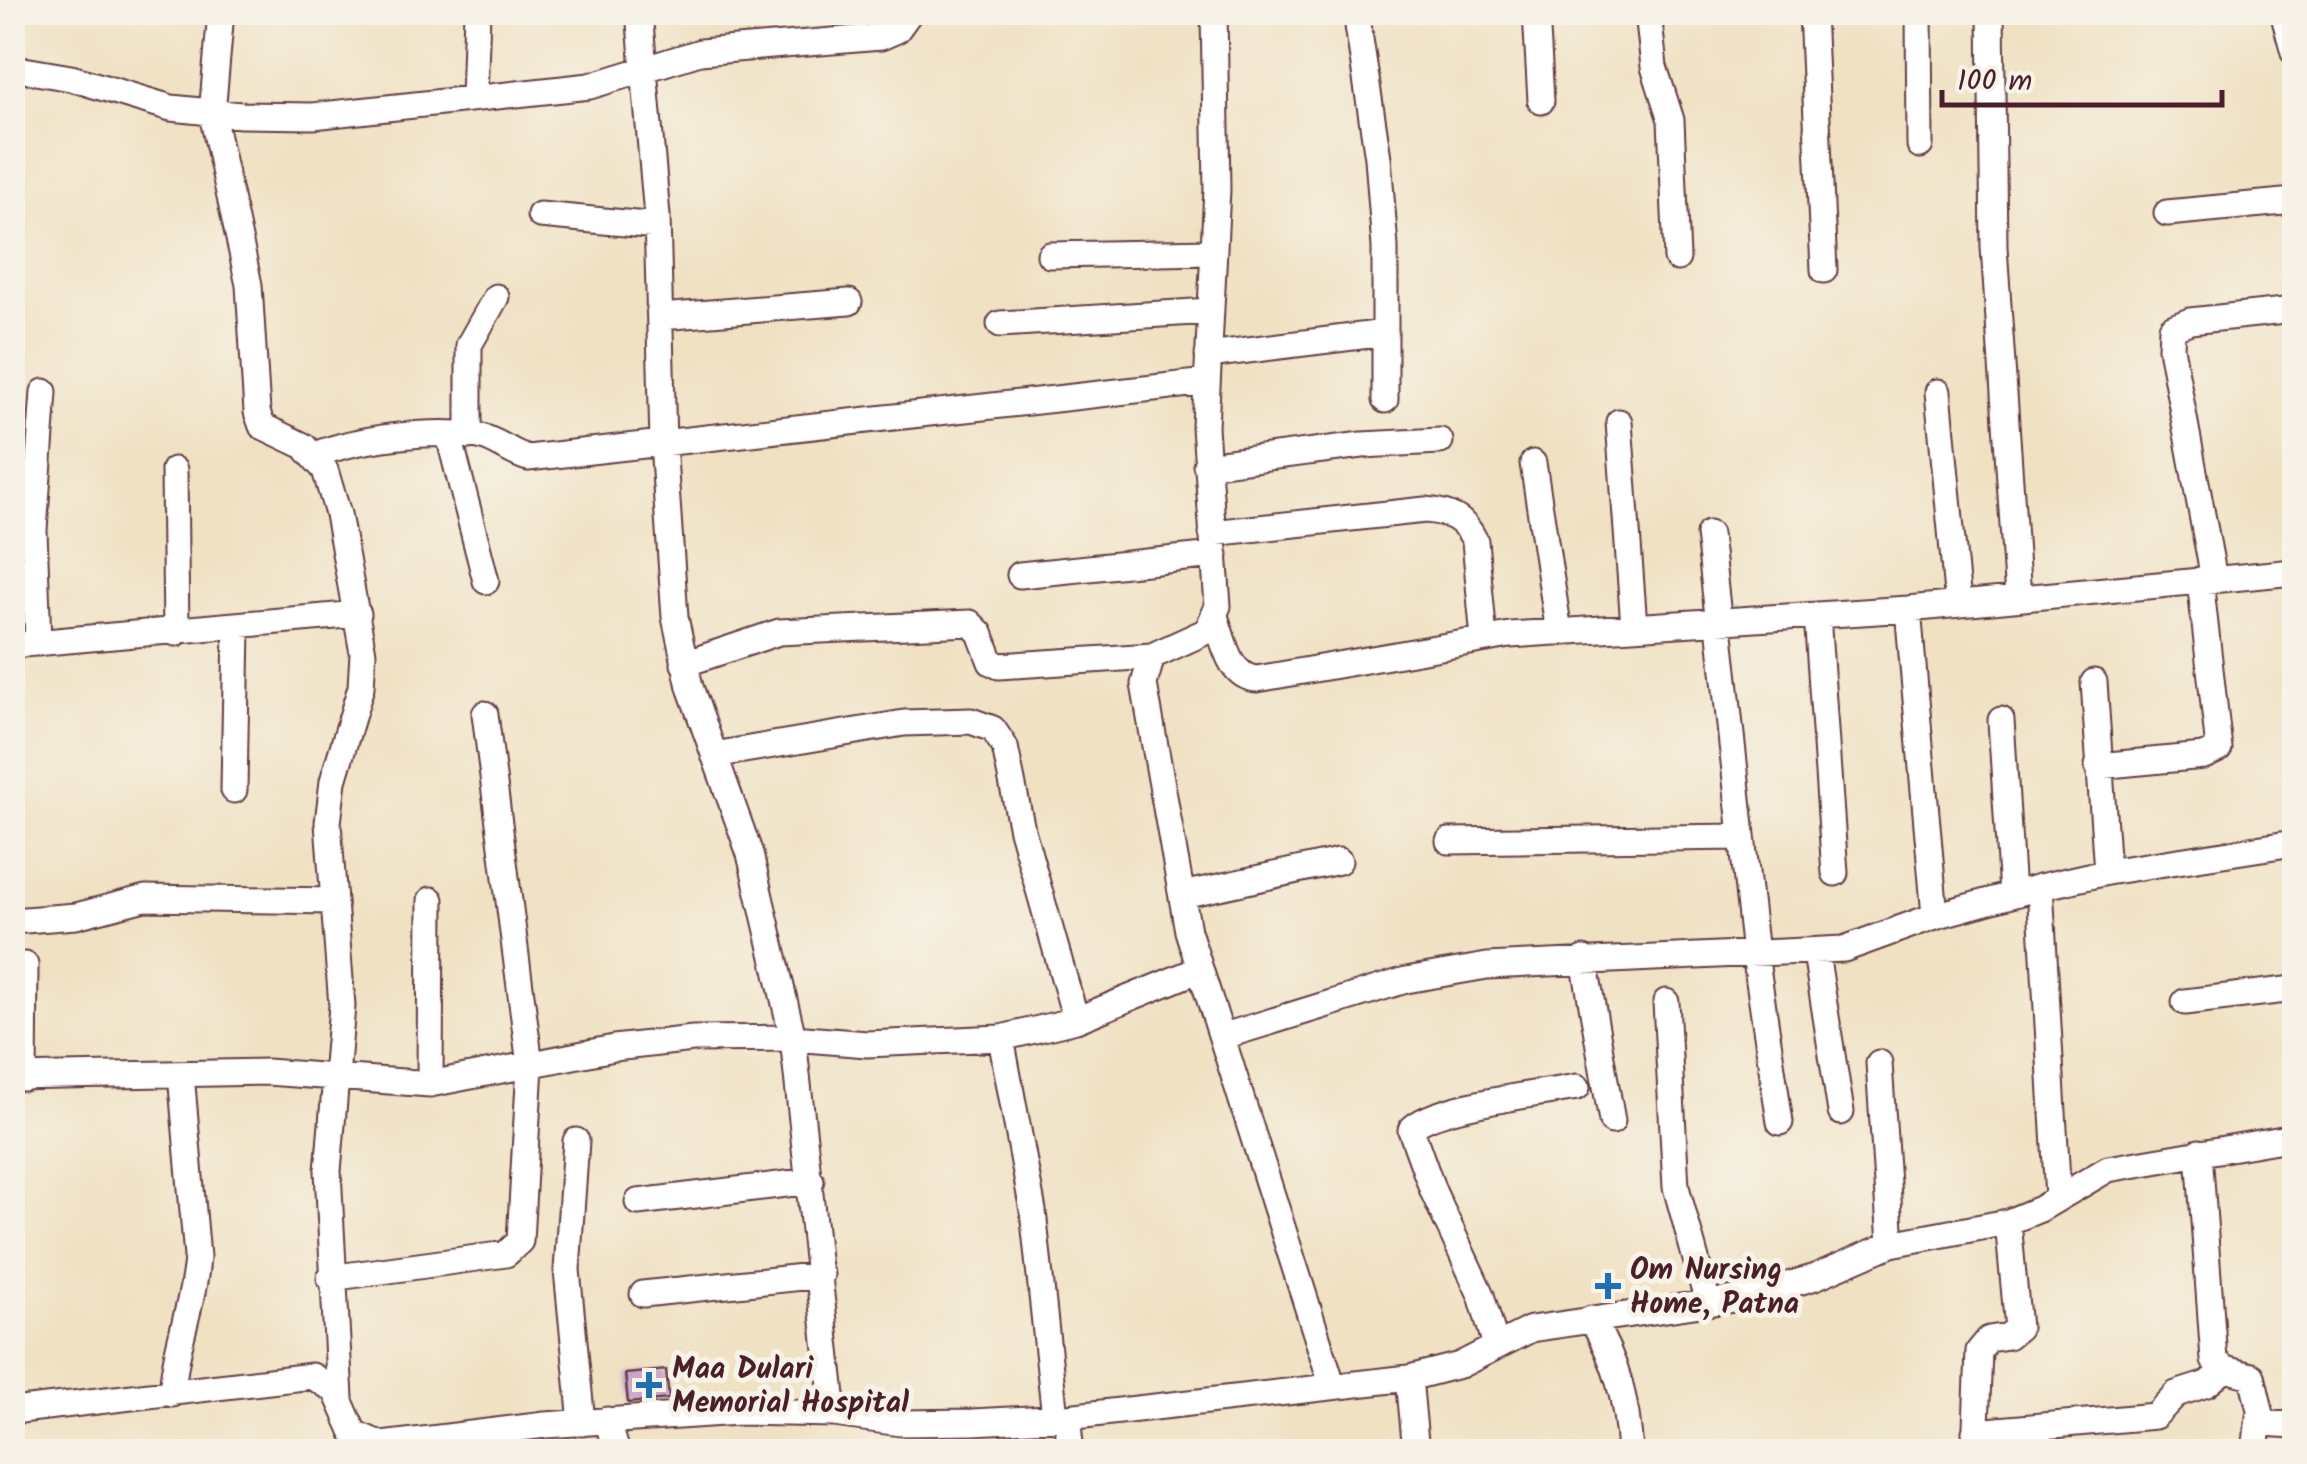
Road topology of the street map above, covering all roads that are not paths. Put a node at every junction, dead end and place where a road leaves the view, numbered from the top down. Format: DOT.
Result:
graph roads {
  1 [pos="220,12"];
  2 [pos="477,12"];
  3 [pos="639,12"];
  4 [pos="910,12"];
  5 [pos="1214,12"];
  6 [pos="1356,12"];
  7 [pos="1536,12"];
  8 [pos="1648,12"];
  9 [pos="1812,12"];
  10 [pos="1919,12"];
  11 [pos="1990,12"];
  12 [pos="2283,12"];
  13 [pos="2294,52"];
  14 [pos="12,68"];
  15 [pos="644,70"];
  16 [pos="474,97"];
  17 [pos="1541,100"];
  18 [pos="212,114"];
  19 [pos="1920,145"];
  20 [pos="2294,202"];
  21 [pos="2167,213"];
  22 [pos="540,215"];
  23 [pos="657,226"];
  24 [pos="1214,252"];
  25 [pos="1050,255"];
  26 [pos="1678,258"];
  27 [pos="1824,270"];
  28 [pos="496,297"];
  29 [pos="848,302"];
  30 [pos="2294,310"];
  31 [pos="1210,311"];
  32 [pos="660,316"];
  33 [pos="1000,324"];
  34 [pos="1385,333"];
  35 [pos="1208,354"];
  36 [pos="1207,382"];
  37 [pos="44,392"];
  38 [pos="1938,392"];
  39 [pos="1386,400"];
  40 [pos="1619,422"];
  41 [pos="459,436"];
  42 [pos="1440,440"];
  43 [pos="663,443"];
  44 [pos="314,455"];
  45 [pos="1533,463"];
  46 [pos="1206,465"];
  47 [pos="174,470"];
  48 [pos="1708,534"];
  49 [pos="1213,544"];
  50 [pos="2294,572"];
  51 [pos="1020,576"];
  52 [pos="486,580"];
  53 [pos="2207,580"];
  54 [pos="2018,598"];
  55 [pos="1958,604"];
  56 [pos="1908,609"];
  57 [pos="358,614"];
  58 [pos="1817,615"];
  59 [pos="1216,619"];
  60 [pos="1716,622"];
  61 [pos="1634,626"];
  62 [pos="237,628"];
  63 [pos="1559,632"];
  64 [pos="176,633"];
  65 [pos="1484,639"];
  66 [pos="26,644"];
  67 [pos="1152,656"];
  68 [pos="684,664"];
  69 [pos="2094,682"];
  70 [pos="485,714"];
  71 [pos="2001,720"];
  72 [pos="714,755"];
  73 [pos="2098,766"];
  74 [pos="234,790"];
  75 [pos="1741,836"];
  76 [pos="1449,840"];
  77 [pos="2294,844"];
  78 [pos="1340,862"];
  79 [pos="2107,872"];
  80 [pos="1835,873"];
  81 [pos="2040,888"];
  82 [pos="2012,894"];
  83 [pos="1182,895"];
  84 [pos="431,900"];
  85 [pos="333,901"];
  86 [pos="1935,916"];
  87 [pos="12,922"];
  88 [pos="1816,953"];
  89 [pos="1755,954"];
  90 [pos="1584,959"];
  91 [pos="25,965"];
  92 [pos="1200,970"];
  93 [pos="2294,989"];
  94 [pos="1666,1002"];
  95 [pos="2185,1002"];
  96 [pos="1076,1020"];
  97 [pos="1224,1036"];
  98 [pos="793,1038"];
  99 [pos="1001,1038"];
  100 [pos="1879,1063"];
  101 [pos="530,1065"];
  102 [pos="181,1074"];
  103 [pos="18,1077"];
  104 [pos="339,1077"];
  105 [pos="430,1084"];
  106 [pos="1578,1087"];
  107 [pos="1841,1112"];
  108 [pos="1612,1121"];
  109 [pos="1780,1122"];
  110 [pos="2294,1136"];
  111 [pos="576,1141"];
  112 [pos="2199,1152"];
  113 [pos="812,1181"];
  114 [pos="2058,1198"];
  115 [pos="638,1202"];
  116 [pos="2008,1222"];
  117 [pos="1891,1244"];
  118 [pos="821,1275"];
  119 [pos="330,1278"];
  120 [pos="644,1294"];
  121 [pos="1708,1304"];
  122 [pos="1591,1319"];
  123 [pos="1496,1346"];
  124 [pos="2225,1369"];
  125 [pos="1409,1378"];
  126 [pos="1332,1384"];
  127 [pos="172,1394"];
  128 [pos="342,1404"];
  129 [pos="12,1411"];
  130 [pos="834,1414"];
  131 [pos="1061,1417"];
  132 [pos="2259,1417"];
  133 [pos="594,1421"];
  134 [pos="2294,1425"];
  135 [pos="1975,1442"];
  136 [pos="348,1452"];
  137 [pos="617,1452"];
  138 [pos="1071,1452"];
  139 [pos="1416,1452"];
  140 [pos="1630,1452"];
  141 [pos="2256,1452"];
  1 -- 18 [label="street"];
  2 -- 16 [label="street"];
  3 -- 15 [label="street"];
  4 -- 15 [label="street"];
  5 -- 24 [label="street"];
  6 -- 34 [label="street"];
  7 -- 17 [label="street"];
  8 -- 26 [label="street"];
  9 -- 27 [label="street"];
  10 -- 19 [label="street"];
  11 -- 54 [label="street"];
  12 -- 13 [label="street"];
  14 -- 18 [label="street"];
  15 -- 16 [label="street"];
  15 -- 23 [label="street"];
  16 -- 18 [label="street"];
  18 -- 44 [label="street"];
  20 -- 21 [label="street"];
  22 -- 23 [label="street"];
  23 -- 32 [label="street"];
  24 -- 25 [label="street"];
  24 -- 31 [label="street"];
  28 -- 41 [label="street"];
  29 -- 32 [label="street"];
  30 -- 53 [label="street"];
  31 -- 33 [label="street"];
  31 -- 35 [label="street"];
  32 -- 43 [label="street"];
  34 -- 35 [label="street"];
  34 -- 39 [label="street"];
  35 -- 36 [label="street"];
  36 -- 43 [label="street"];
  36 -- 46 [label="street"];
  37 -- 66 [label="street"];
  38 -- 55 [label="street"];
  40 -- 61 [label="street"];
  41 -- 43 [label="street"];
  41 -- 44 [label="street"];
  41 -- 52 [label="street"];
  42 -- 46 [label="street"];
  43 -- 68 [label="street"];
  44 -- 57 [label="street"];
  45 -- 63 [label="street"];
  46 -- 49 [label="street"];
  47 -- 64 [label="street"];
  48 -- 60 [label="street"];
  49 -- 51 [label="street"];
  49 -- 59 [label="street"];
  49 -- 65 [label="street"];
  50 -- 53 [label="street"];
  53 -- 54 [label="street"];
  53 -- 73 [label="street"];
  54 -- 55 [label="street"];
  55 -- 56 [label="street"];
  56 -- 58 [label="street"];
  56 -- 86 [label="street"];
  57 -- 62 [label="street"];
  57 -- 85 [label="street"];
  58 -- 60 [label="street"];
  58 -- 80 [label="street"];
  59 -- 65 [label="street"];
  59 -- 67 [label="street"];
  60 -- 61 [label="street"];
  60 -- 75 [label="street"];
  61 -- 63 [label="street"];
  62 -- 64 [label="street"];
  62 -- 74 [label="street"];
  63 -- 65 [label="street"];
  64 -- 66 [label="street"];
  67 -- 68 [label="street"];
  67 -- 83 [label="street"];
  68 -- 72 [label="street"];
  69 -- 73 [label="street"];
  70 -- 101 [label="street"];
  71 -- 82 [label="street"];
  72 -- 96 [label="street"];
  72 -- 98 [label="street"];
  73 -- 79 [label="street"];
  75 -- 76 [label="street"];
  75 -- 89 [label="street"];
  77 -- 79 [label="street"];
  78 -- 83 [label="street"];
  79 -- 81 [label="street"];
  81 -- 82 [label="street"];
  81 -- 114 [label="street"];
  82 -- 86 [label="street"];
  83 -- 92 [label="street"];
  84 -- 105 [label="street"];
  85 -- 87 [label="street"];
  85 -- 104 [label="street"];
  86 -- 88 [label="street"];
  88 -- 89 [label="street"];
  88 -- 107 [label="street"];
  89 -- 90 [label="street"];
  89 -- 109 [label="street"];
  90 -- 97 [label="street"];
  90 -- 108 [label="street"];
  91 -- 103 [label="street"];
  92 -- 96 [label="street"];
  92 -- 97 [label="street"];
  93 -- 95 [label="street"];
  94 -- 121 [label="street"];
  96 -- 99 [label="street"];
  97 -- 126 [label="street"];
  98 -- 99 [label="street"];
  98 -- 101 [label="street"];
  98 -- 113 [label="street"];
  99 -- 131 [label="street"];
  100 -- 117 [label="street"];
  101 -- 105 [label="street"];
  101 -- 119 [label="street"];
  102 -- 103 [label="street"];
  102 -- 104 [label="street"];
  102 -- 127 [label="street"];
  104 -- 105 [label="street"];
  104 -- 119 [label="street"];
  106 -- 123 [label="street"];
  110 -- 112 [label="street"];
  111 -- 133 [label="street"];
  112 -- 114 [label="street"];
  112 -- 124 [label="street"];
  113 -- 115 [label="street"];
  113 -- 118 [label="street"];
  114 -- 116 [label="street"];
  116 -- 117 [label="street"];
  116 -- 135 [label="street"];
  117 -- 121 [label="street"];
  118 -- 120 [label="street"];
  118 -- 130 [label="street"];
  119 -- 128 [label="street"];
  121 -- 122 [label="street"];
  122 -- 123 [label="street"];
  122 -- 140 [label="street"];
  123 -- 125 [label="street"];
  124 -- 132 [label="street"];
  124 -- 135 [label="street"];
  125 -- 126 [label="street"];
  125 -- 139 [label="street"];
  126 -- 131 [label="street"];
  127 -- 128 [label="street"];
  127 -- 129 [label="street"];
  128 -- 133 [label="street"];
  128 -- 136 [label="street"];
  130 -- 131 [label="street"];
  130 -- 133 [label="street"];
  131 -- 138 [label="street"];
  132 -- 134 [label="street"];
  132 -- 141 [label="street"];
  133 -- 137 [label="street"];
}
